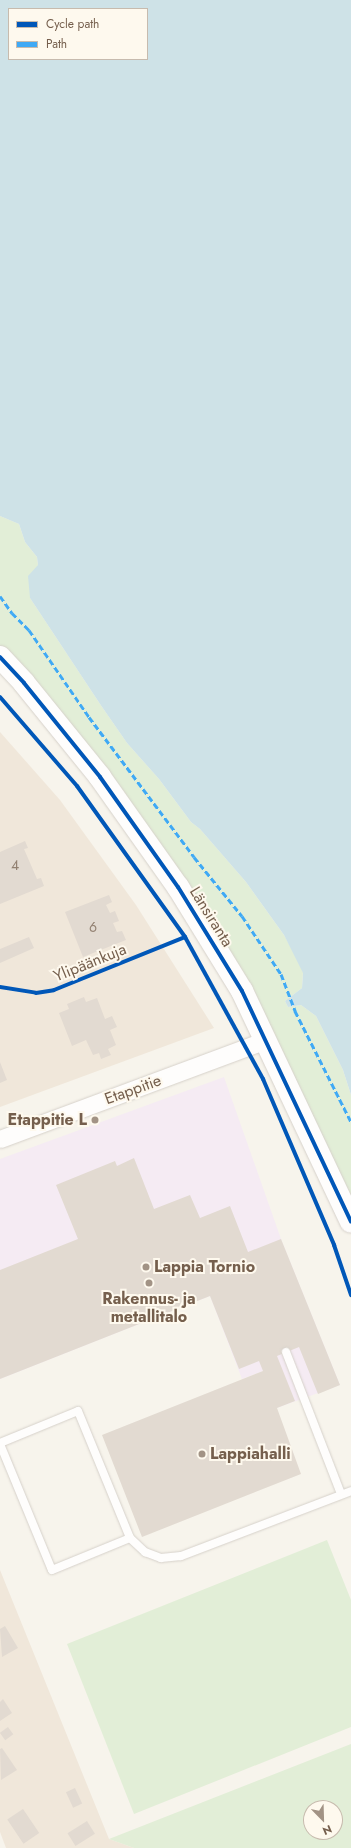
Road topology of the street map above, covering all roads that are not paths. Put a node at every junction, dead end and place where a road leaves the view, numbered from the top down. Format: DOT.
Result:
graph roads {
  1 [pos="0,657"];
  2 [pos="266,1040"];
  3 [pos="0,1140"];
  4 [pos="351,1222"];
  5 [pos="286,1352"];
  6 [pos="0,1443"];
  7 [pos="351,1491"];
  8 [pos="341,1494"];
  9 [pos="130,1538"];
  1 -- 2 [label="street, Länsiranta"];
  2 -- 3 [label="street, Etappitie"];
  2 -- 4 [label="street, Länsiranta"];
  5 -- 8 [label="lane"];
  6 -- 9 [label="lane"];
  6 -- 9 [label="lane"];
  7 -- 8 [label="lane"];
  8 -- 9 [label="lane"];
}
